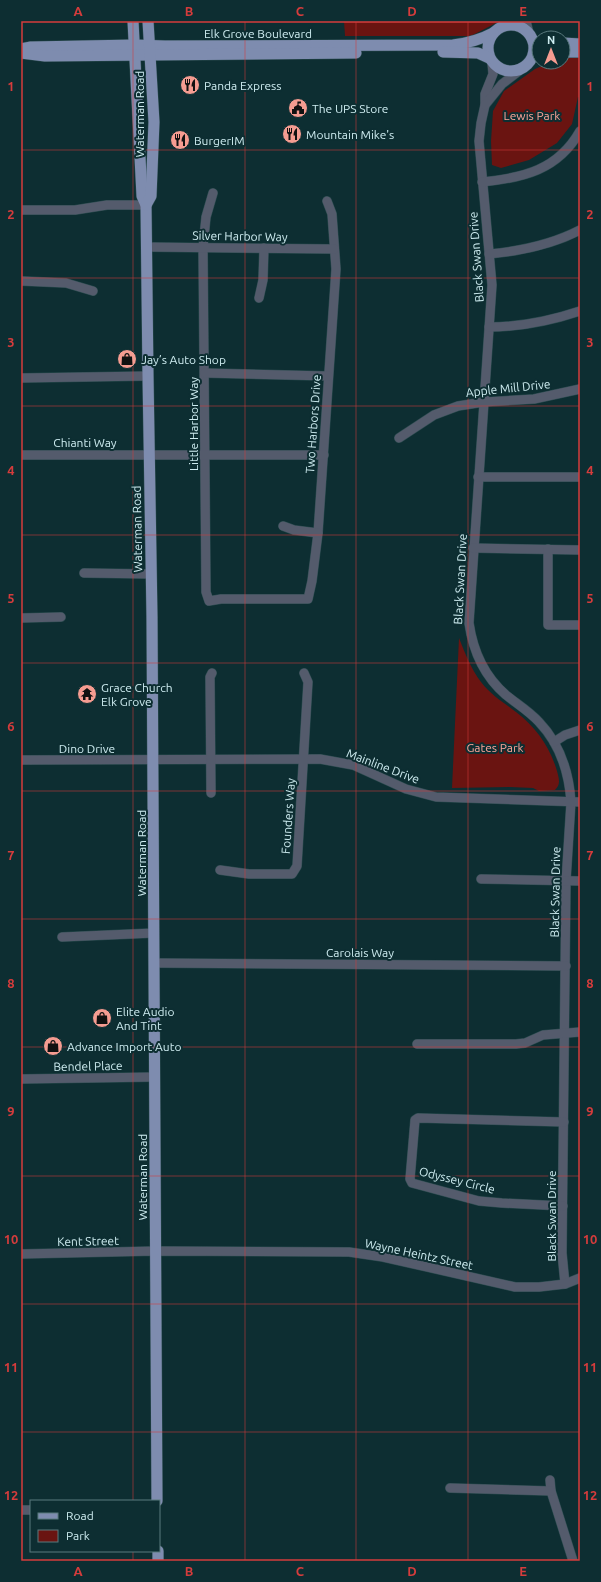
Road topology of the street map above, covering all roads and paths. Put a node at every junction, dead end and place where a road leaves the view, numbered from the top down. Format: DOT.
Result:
graph roads {
  1 [pos="133,21"];
  2 [pos="148,21"];
  3 [pos="526,21"];
  4 [pos="506,23"];
  5 [pos="531,32"];
  6 [pos="493,33"];
  7 [pos="531,36"];
  8 [pos="21,49"];
  9 [pos="135,50"];
  10 [pos="150,50"];
  11 [pos="21,53"];
  12 [pos="491,60"];
  13 [pos="531,62"];
  14 [pos="519,70"];
  15 [pos="485,105"];
  16 [pos="580,131"];
  17 [pos="572,144"];
  18 [pos="580,150"];
  19 [pos="482,182"];
  20 [pos="213,193"];
  21 [pos="327,201"];
  22 [pos="146,205"];
  23 [pos="21,210"];
  24 [pos="580,230"];
  25 [pos="146,247"];
  26 [pos="203,247"];
  27 [pos="264,248"];
  28 [pos="334,249"];
  29 [pos="489,254"];
  30 [pos="21,281"];
  31 [pos="93,291"];
  32 [pos="259,298"];
  33 [pos="580,311"];
  34 [pos="489,327"];
  35 [pos="205,373"];
  36 [pos="148,376"];
  37 [pos="328,376"];
  38 [pos="21,378"];
  39 [pos="580,390"];
  40 [pos="484,402"];
  41 [pos="399,438"];
  42 [pos="149,454"];
  43 [pos="204,454"];
  44 [pos="324,454"];
  45 [pos="21,455"];
  46 [pos="478,477"];
  47 [pos="580,477"];
  48 [pos="283,526"];
  49 [pos="318,532"];
  50 [pos="473,548"];
  51 [pos="548,549"];
  52 [pos="580,550"];
  53 [pos="84,573"];
  54 [pos="151,574"];
  55 [pos="308,599"];
  56 [pos="61,617"];
  57 [pos="21,618"];
  58 [pos="580,625"];
  59 [pos="304,672"];
  60 [pos="212,673"];
  61 [pos="580,730"];
  62 [pos="554,742"];
  63 [pos="304,758"];
  64 [pos="153,759"];
  65 [pos="210,759"];
  66 [pos="21,760"];
  67 [pos="211,793"];
  68 [pos="575,802"];
  69 [pos="220,870"];
  70 [pos="481,879"];
  71 [pos="566,881"];
  72 [pos="580,881"];
  73 [pos="154,933"];
  74 [pos="62,937"];
  75 [pos="154,963"];
  76 [pos="566,966"];
  77 [pos="565,1032"];
  78 [pos="580,1032"];
  79 [pos="418,1044"];
  80 [pos="155,1077"];
  81 [pos="21,1079"];
  82 [pos="564,1122"];
  83 [pos="562,1206"];
  84 [pos="156,1251"];
  85 [pos="21,1254"];
  86 [pos="580,1278"];
  87 [pos="565,1284"];
  88 [pos="550,1480"];
  89 [pos="450,1488"];
  90 [pos="551,1491"];
  91 [pos="157,1500"];
  92 [pos="573,1561"];
  1 -- 9 [label="main road, Waterman Road"];
  2 -- 10 [label="main road, Waterman Road"];
  3 -- 5 [label="street"];
  4 -- 6 [label="main road"];
  4 -- 7 [label="main road"];
  6 -- 10 [label="main road, Elk Grove Boulevard"];
  6 -- 12 [label="main road"];
  8 -- 9 [label="main road, Elk Grove Boulevard"];
  9 -- 10 [label="main road, Elk Grove Boulevard"];
  9 -- 11 [label="main road, Elk Grove Boulevard"];
  9 -- 22 [label="main road, Waterman Road"];
  10 -- 12 [label="main road, Elk Grove Boulevard"];
  10 -- 22 [label="main road, Waterman Road"];
  12 -- 14 [label="main road"];
  12 -- 15 [label="street, Black Swan Drive"];
  13 -- 14 [label="main road"];
  14 -- 15 [label="street, Black Swan Drive"];
  15 -- 19 [label="street, Black Swan Drive"];
  16 -- 17 [label="street"];
  17 -- 18 [label="street"];
  17 -- 19 [label="street"];
  19 -- 29 [label="street, Black Swan Drive"];
  20 -- 26 [label="street, Little Harbor Way"];
  21 -- 28 [label="street, Two Harbors Drive"];
  22 -- 23 [label="street"];
  22 -- 25 [label="main road, Waterman Road"];
  24 -- 29 [label="street"];
  25 -- 26 [label="street, Silver Harbor Way"];
  25 -- 36 [label="main road, Waterman Road"];
  26 -- 27 [label="street, Silver Harbor Way"];
  26 -- 35 [label="street, Little Harbor Way"];
  27 -- 28 [label="street, Silver Harbor Way"];
  27 -- 32 [label="street"];
  28 -- 37 [label="street, Two Harbors Drive"];
  29 -- 34 [label="street, Black Swan Drive"];
  30 -- 31 [label="street"];
  33 -- 34 [label="street"];
  34 -- 40 [label="street, Black Swan Drive"];
  35 -- 37 [label="street"];
  35 -- 43 [label="street, Little Harbor Way"];
  36 -- 38 [label="street"];
  36 -- 42 [label="main road, Waterman Road"];
  37 -- 44 [label="street, Two Harbors Drive"];
  39 -- 40 [label="street, Apple Mill Drive"];
  40 -- 41 [label="street, Apple Mill Drive"];
  40 -- 46 [label="street, Black Swan Drive"];
  42 -- 43 [label="street, Chianti Way"];
  42 -- 45 [label="street, Chianti Way"];
  42 -- 54 [label="main road, Waterman Road"];
  43 -- 44 [label="street, Chianti Way"];
  43 -- 55 [label="street, Little Harbor Way"];
  44 -- 49 [label="street, Two Harbors Drive"];
  46 -- 47 [label="street"];
  46 -- 50 [label="street, Black Swan Drive"];
  48 -- 49 [label="street"];
  49 -- 55 [label="street, Two Harbors Drive"];
  50 -- 51 [label="street"];
  50 -- 62 [label="street, Black Swan Drive"];
  51 -- 52 [label="street"];
  51 -- 58 [label="street"];
  53 -- 54 [label="street"];
  54 -- 64 [label="main road, Waterman Road"];
  56 -- 57 [label="street"];
  59 -- 63 [label="street"];
  60 -- 65 [label="street"];
  61 -- 62 [label="street"];
  62 -- 68 [label="street, Black Swan Drive"];
  63 -- 65 [label="street, Mainline Drive"];
  63 -- 68 [label="street, Mainline Drive"];
  63 -- 69 [label="street, Founders Way"];
  64 -- 65 [label="street, Mainline Drive"];
  64 -- 66 [label="street, Dino Drive"];
  64 -- 73 [label="main road, Waterman Road"];
  65 -- 67 [label="street"];
  68 -- 71 [label="street, Black Swan Drive"];
  70 -- 71 [label="street"];
  71 -- 72 [label="street"];
  71 -- 76 [label="street, Black Swan Drive"];
  73 -- 74 [label="street"];
  73 -- 75 [label="main road, Waterman Road"];
  75 -- 76 [label="street, Carolais Way"];
  75 -- 80 [label="main road, Waterman Road"];
  76 -- 77 [label="street, Black Swan Drive"];
  77 -- 78 [label="street"];
  77 -- 79 [label="street"];
  77 -- 82 [label="street, Black Swan Drive"];
  80 -- 81 [label="street, Bendel Place"];
  80 -- 84 [label="main road, Waterman Road"];
  82 -- 83 [label="street, Black Swan Drive"];
  82 -- 83 [label="street, Odyssey Circle"];
  83 -- 87 [label="street, Black Swan Drive"];
  84 -- 85 [label="street, Kent Street"];
  84 -- 87 [label="street, Wayne Heintz Street"];
  84 -- 91 [label="main road, Waterman Road"];
  86 -- 87 [label="street, Wayne Heintz Street"];
  88 -- 90 [label="street"];
  89 -- 90 [label="street"];
  90 -- 92 [label="street"];
}
